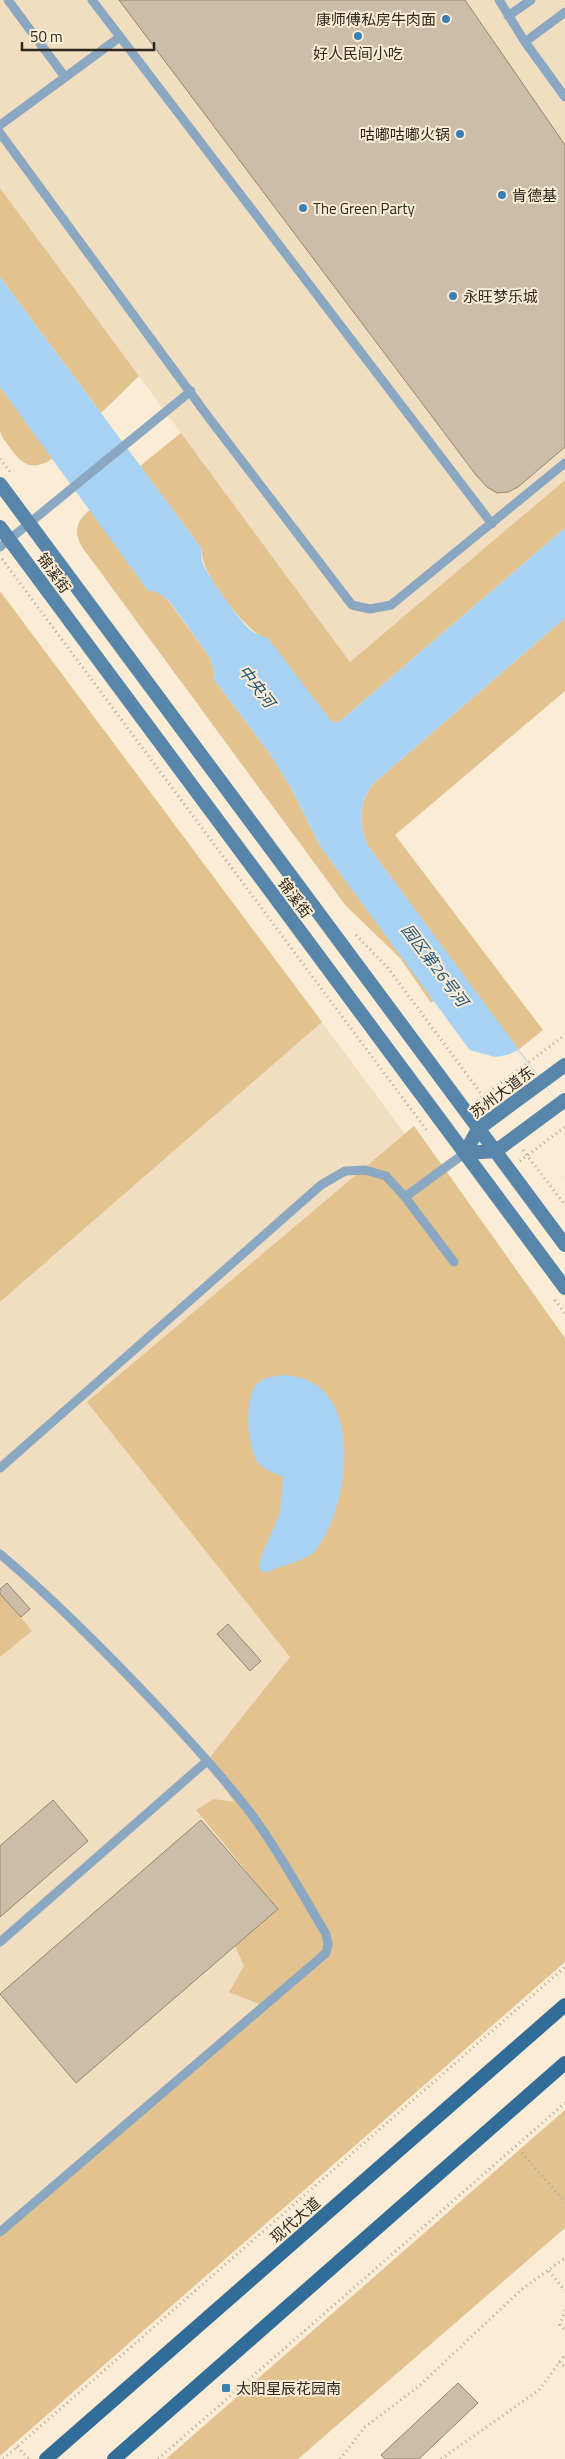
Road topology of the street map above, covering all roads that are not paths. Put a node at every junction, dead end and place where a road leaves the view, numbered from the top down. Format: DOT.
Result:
graph roads {
  1 [pos="8,0"];
  2 [pos="92,0"];
  3 [pos="499,0"];
  4 [pos="531,0"];
  5 [pos="565,12"];
  6 [pos="508,16"];
  7 [pos="120,37"];
  8 [pos="525,42"];
  9 [pos="65,77"];
  10 [pos="565,97"];
  11 [pos="0,125"];
  12 [pos="0,133"];
  13 [pos="191,391"];
  14 [pos="565,463"];
  15 [pos="0,484"];
  16 [pos="492,524"];
  17 [pos="30,525"];
  18 [pos="0,527"];
  19 [pos="5,543"];
  20 [pos="565,1065"];
  21 [pos="562,1102"];
  22 [pos="478,1129"];
  23 [pos="496,1151"];
  24 [pos="465,1153"];
  25 [pos="405,1197"];
  26 [pos="565,1244"];
  27 [pos="454,1262"];
  28 [pos="565,1288"];
  29 [pos="0,1468"];
  30 [pos="0,1554"];
  31 [pos="207,1761"];
  32 [pos="0,1942"];
  33 [pos="565,2005"];
  34 [pos="565,2063"];
  35 [pos="0,2232"];
  36 [pos="46,2459"];
  37 [pos="114,2459"];
  1 -- 9 [label="lane"];
  2 -- 7 [label="lane"];
  3 -- 6 [label="lane"];
  4 -- 6 [label="lane"];
  5 -- 8 [label="lane"];
  6 -- 8 [label="lane"];
  7 -- 9 [label="lane"];
  7 -- 16 [label="lane"];
  8 -- 10 [label="lane"];
  9 -- 11 [label="lane"];
  12 -- 13 [label="lane"];
  13 -- 16 [label="lane"];
  13 -- 17 [label="lane"];
  14 -- 16 [label="lane"];
  15 -- 17 [label="main road, 锦溪街"];
  17 -- 19 [label="lane"];
  17 -- 22 [label="main road, 锦溪街"];
  18 -- 19 [label="main road, 锦溪街"];
  19 -- 24 [label="main road, 锦溪街"];
  20 -- 22 [label="main road, 苏州大道东"];
  21 -- 23 [label="main road"];
  22 -- 23 [label="main road, 锦溪街"];
  22 -- 24 [label="main road, 苏州大道东"];
  23 -- 24 [label="main road"];
  23 -- 26 [label="main road, 锦溪街"];
  24 -- 25 [label="lane"];
  24 -- 28 [label="main road, 锦溪街"];
  25 -- 27 [label="lane"];
  25 -- 29 [label="lane"];
  30 -- 31 [label="lane"];
  31 -- 32 [label="lane"];
  31 -- 35 [label="lane"];
  33 -- 36 [label="main road, 现代大道"];
  34 -- 37 [label="main road"];
}
